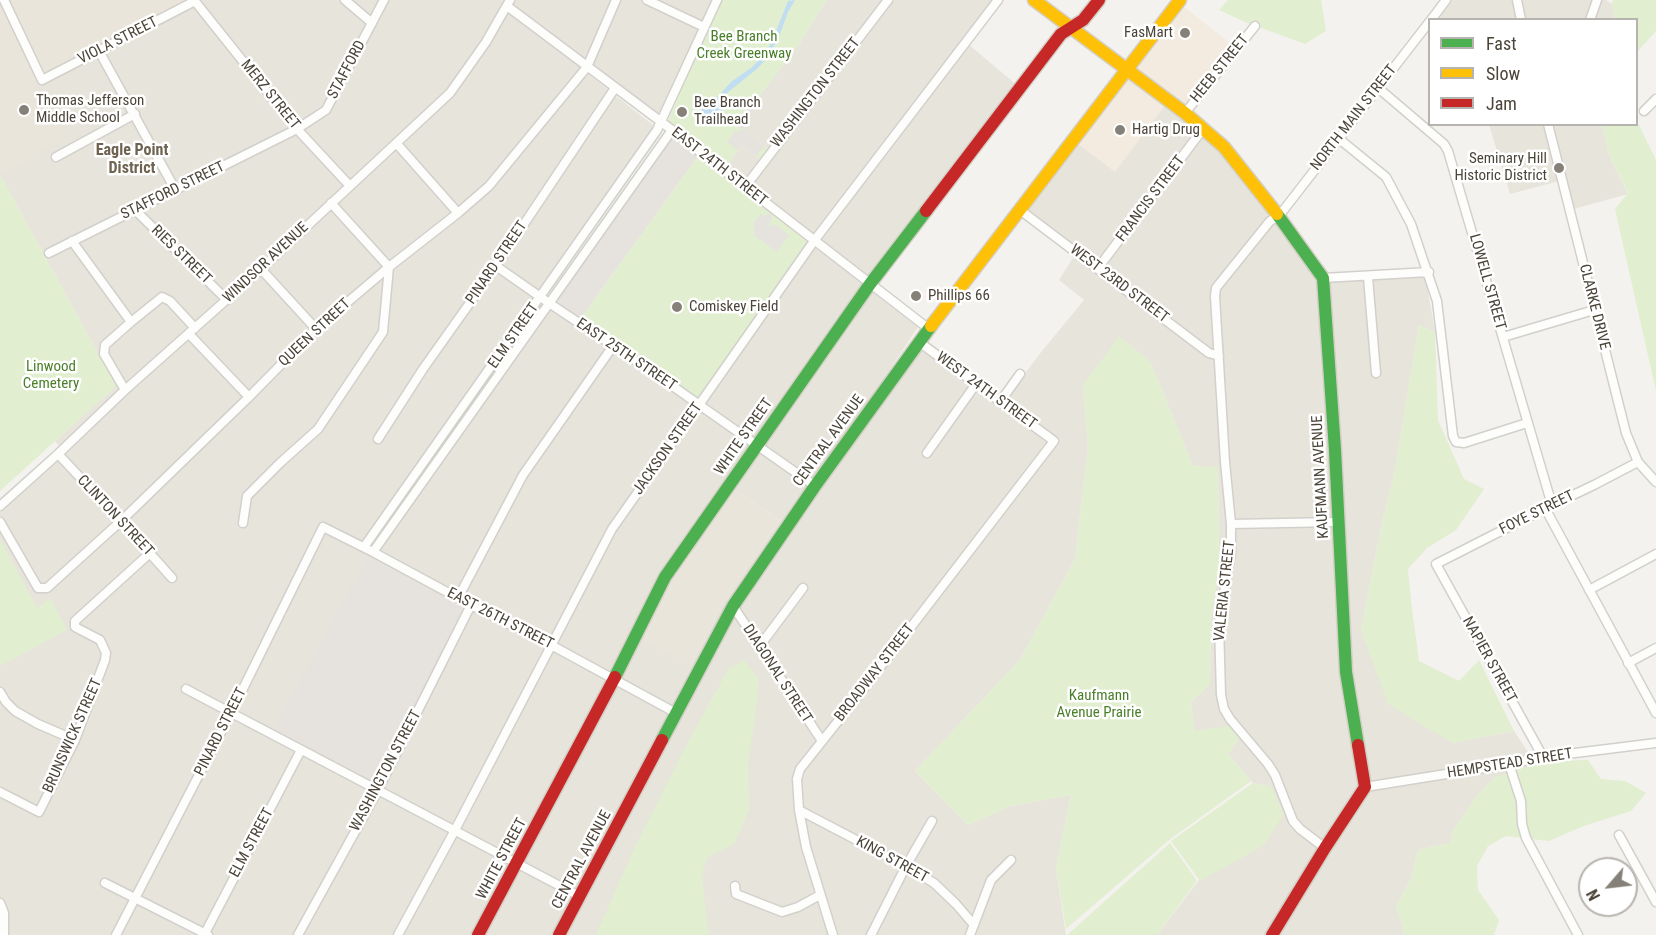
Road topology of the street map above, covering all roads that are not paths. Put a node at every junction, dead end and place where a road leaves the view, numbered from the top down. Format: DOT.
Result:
graph roads {
  1 [pos="4,0"];
  2 [pos="345,0"];
  3 [pos="384,0"];
  4 [pos="616,0"];
  5 [pos="647,0"];
  6 [pos="717,0"];
  7 [pos="888,0"];
  8 [pos="998,0"];
  9 [pos="1034,0"];
  10 [pos="1099,0"];
  11 [pos="1180,0"];
  12 [pos="1446,0"];
  13 [pos="1517,0"];
  14 [pos="1598,0"];
  15 [pos="194,1"];
  16 [pos="508,3"];
  17 [pos="1432,18"];
  18 [pos="1521,18"];
  19 [pos="1591,18"];
  20 [pos="372,23"];
  21 [pos="1428,23"];
  22 [pos="1255,26"];
  23 [pos="704,27"];
  24 [pos="1071,27"];
  25 [pos="99,51"];
  26 [pos="587,67"];
  27 [pos="1127,69"];
  28 [pos="1377,87"];
  29 [pos="615,88"];
  30 [pos="1656,99"];
  31 [pos="1644,111"];
  32 [pos="1185,113"];
  33 [pos="135,114"];
  34 [pos="662,123"];
  35 [pos="1549,126"];
  36 [pos="297,129"];
  37 [pos="1203,129"];
  38 [pos="672,130"];
  39 [pos="1338,138"];
  40 [pos="397,144"];
  41 [pos="56,157"];
  42 [pos="350,186"];
  43 [pos="745,187"];
  44 [pos="176,190"];
  45 [pos="331,203"];
  46 [pos="135,210"];
  47 [pos="1020,210"];
  48 [pos="458,213"];
  49 [pos="1279,216"];
  50 [pos="72,241"];
  51 [pos="814,241"];
  52 [pos="49,253"];
  53 [pos="496,266"];
  54 [pos="389,267"];
  55 [pos="1098,268"];
  56 [pos="261,269"];
  57 [pos="1429,272"];
  58 [pos="1368,277"];
  59 [pos="1323,278"];
  60 [pos="870,284"];
  61 [pos="541,298"];
  62 [pos="227,300"];
  63 [pos="549,303"];
  64 [pos="1594,310"];
  65 [pos="131,322"];
  66 [pos="316,329"];
  67 [pos="929,329"];
  68 [pos="192,331"];
  69 [pos="1503,337"];
  70 [pos="919,342"];
  71 [pos="613,346"];
  72 [pos="1220,356"];
  73 [pos="1376,373"];
  74 [pos="1020,374"];
  75 [pos="976,384"];
  76 [pos="125,390"];
  77 [pos="249,398"];
  78 [pos="1000,402"];
  79 [pos="699,404"];
  80 [pos="1527,423"];
  81 [pos="378,439"];
  82 [pos="1054,441"];
  83 [pos="757,445"];
  84 [pos="927,453"];
  85 [pos="58,454"];
  86 [pos="1638,462"];
  87 [pos="1656,482"];
  88 [pos="815,486"];
  89 [pos="0,506"];
  90 [pos="1548,506"];
  91 [pos="121,520"];
  92 [pos="0,522"];
  93 [pos="1338,522"];
  94 [pos="243,523"];
  95 [pos="1231,524"];
  96 [pos="323,527"];
  97 [pos="364,547"];
  98 [pos="373,552"];
  99 [pos="150,553"];
  100 [pos="1656,554"];
  101 [pos="1436,564"];
  102 [pos="172,578"];
  103 [pos="803,588"];
  104 [pos="1589,590"];
  105 [pos="458,598"];
  106 [pos="471,605"];
  107 [pos="733,606"];
  108 [pos="551,645"];
  109 [pos="759,647"];
  110 [pos="1656,648"];
  111 [pos="1628,663"];
  112 [pos="614,678"];
  113 [pos="186,689"];
  114 [pos="0,692"];
  115 [pos="3,705"];
  116 [pos="231,713"];
  117 [pos="676,713"];
  118 [pos="1656,713"];
  119 [pos="75,740"];
  120 [pos="822,741"];
  121 [pos="1656,743"];
  122 [pos="301,750"];
  123 [pos="1543,757"];
  124 [pos="1509,764"];
  125 [pos="1365,787"];
  126 [pos="378,790"];
  127 [pos="0,792"];
  128 [pos="799,810"];
  129 [pos="932,821"];
  130 [pos="455,830"];
  131 [pos="1619,835"];
  132 [pos="1325,848"];
  133 [pos="1011,860"];
  134 [pos="517,863"];
  135 [pos="906,866"];
  136 [pos="105,883"];
  137 [pos="735,886"];
  138 [pos="820,895"];
  139 [pos="579,896"];
  140 [pos="135,898"];
  141 [pos="1656,902"];
  142 [pos="0,903"];
  143 [pos="974,925"];
  144 [pos="205,934"];
  145 [pos="4,935"];
  146 [pos="116,935"];
  147 [pos="298,935"];
  148 [pos="398,935"];
  149 [pos="478,935"];
  150 [pos="559,935"];
  151 [pos="833,935"];
  152 [pos="871,935"];
  153 [pos="970,935"];
  154 [pos="1272,935"];
  155 [pos="1578,935"];
  1 -- 25 [label="street, VIOLA STREET"];
  2 -- 20 [label="street"];
  3 -- 20 [label="street, STAFFORD"];
  4 -- 26 [label="street, QUEEN STREET"];
  5 -- 23 [label="street"];
  6 -- 23 [label="street, ELM STREET"];
  7 -- 43 [label="street, WASHINGTON STREET"];
  8 -- 51 [label="street, JACKSON STREET"];
  9 -- 24 [label="main road"];
  10 -- 24 [label="main road, WHITE STREET"];
  11 -- 27 [label="main road, CENTRAL AVENUE"];
  12 -- 17 [label="street, NORTH MAIN STREET"];
  13 -- 18 [label="street"];
  14 -- 19 [label="street"];
  15 -- 25 [label="street, VIOLA STREET"];
  15 -- 36 [label="street, MERZ STREET"];
  16 -- 26 [label="street, EAST 24TH STREET"];
  16 -- 40 [label="street, WINDSOR AVENUE"];
  20 -- 36 [label="street, STAFFORD"];
  21 -- 28 [label="street, NORTH MAIN STREET"];
  22 -- 32 [label="street, HEEB STREET"];
  23 -- 34 [label="street, ELM STREET"];
  24 -- 27 [label="main road"];
  24 -- 60 [label="main road, WHITE STREET"];
  25 -- 33 [label="street"];
  26 -- 29 [label="street, EAST 24TH STREET"];
  26 -- 48 [label="street, QUEEN STREET"];
  27 -- 32 [label="main road"];
  27 -- 47 [label="main road, CENTRAL AVENUE"];
  28 -- 39 [label="street, NORTH MAIN STREET"];
  28 -- 69 [label="street, LOWELL STREET"];
  29 -- 34 [label="street, EAST 24TH STREET"];
  29 -- 53 [label="street, PINARD STREET"];
  30 -- 31 [label="street"];
  32 -- 37 [label="main road"];
  33 -- 41 [label="street"];
  33 -- 44 [label="street"];
  34 -- 38 [label="street, EAST 24TH STREET"];
  34 -- 61 [label="street, ELM STREET"];
  35 -- 64 [label="street, CLARKE DRIVE"];
  36 -- 42 [label="street, MERZ STREET"];
  36 -- 44 [label="street, STAFFORD STREET"];
  37 -- 49 [label="main road"];
  37 -- 55 [label="street, FRANCIS STREET"];
  38 -- 43 [label="street, EAST 24TH STREET"];
  38 -- 63 [label="street, ELM STREET"];
  39 -- 49 [label="street, NORTH MAIN STREET"];
  39 -- 57 [label="street"];
  40 -- 42 [label="street, WINDSOR AVENUE"];
  40 -- 48 [label="street"];
  42 -- 45 [label="street, WINDSOR AVENUE"];
  43 -- 51 [label="street, EAST 24TH STREET"];
  44 -- 46 [label="street, STAFFORD STREET"];
  45 -- 54 [label="street"];
  45 -- 56 [label="street, WINDSOR AVENUE"];
  46 -- 50 [label="street, STAFFORD STREET"];
  46 -- 62 [label="street, RIES STREET"];
  47 -- 55 [label="street, WEST 23RD STREET"];
  47 -- 67 [label="main road, CENTRAL AVENUE"];
  48 -- 54 [label="street, QUEEN STREET"];
  49 -- 59 [label="main road"];
  49 -- 72 [label="street, VALERIA STREET"];
  50 -- 52 [label="street, STAFFORD STREET"];
  50 -- 65 [label="street"];
  51 -- 60 [label="street, EAST 24TH STREET"];
  51 -- 79 [label="street, JACKSON STREET"];
  53 -- 61 [label="street, EAST 25TH STREET"];
  53 -- 81 [label="street, PINARD STREET"];
  54 -- 66 [label="street, QUEEN STREET"];
  54 -- 94 [label="street"];
  55 -- 72 [label="street, WEST 23RD STREET"];
  56 -- 62 [label="street, WINDSOR AVENUE"];
  56 -- 66 [label="street"];
  57 -- 58 [label="street"];
  57 -- 80 [label="street"];
  58 -- 59 [label="street"];
  58 -- 73 [label="street"];
  59 -- 93 [label="main road, KAUFMANN AVENUE"];
  60 -- 67 [label="street, EAST 24TH STREET"];
  60 -- 83 [label="main road, WHITE STREET"];
  61 -- 63 [label="street, EAST 25TH STREET"];
  61 -- 97 [label="street, ELM STREET"];
  62 -- 68 [label="street, WINDSOR AVENUE"];
  63 -- 71 [label="street, EAST 25TH STREET"];
  63 -- 98 [label="street, ELM STREET"];
  64 -- 69 [label="street"];
  64 -- 86 [label="street, CLARKE DRIVE"];
  65 -- 68 [label="street"];
  65 -- 76 [label="street"];
  66 -- 77 [label="street, QUEEN STREET"];
  67 -- 70 [label="main road, CENTRAL AVENUE"];
  68 -- 76 [label="street, WINDSOR AVENUE"];
  68 -- 77 [label="street"];
  69 -- 80 [label="street, LOWELL STREET"];
  70 -- 75 [label="street, WEST 24TH STREET"];
  70 -- 88 [label="main road, CENTRAL AVENUE"];
  71 -- 79 [label="street, EAST 25TH STREET"];
  71 -- 105 [label="street"];
  72 -- 95 [label="street, VALERIA STREET"];
  74 -- 78 [label="street"];
  75 -- 78 [label="street, WEST 24TH STREET"];
  75 -- 84 [label="street"];
  76 -- 85 [label="street, WINDSOR AVENUE"];
  77 -- 91 [label="street, QUEEN STREET"];
  78 -- 82 [label="street, WEST 24TH STREET"];
  79 -- 83 [label="street, EAST 25TH STREET"];
  79 -- 108 [label="street, JACKSON STREET"];
  80 -- 90 [label="street, LOWELL STREET"];
  82 -- 120 [label="street, BROADWAY STREET"];
  83 -- 88 [label="street, EAST 25TH STREET"];
  83 -- 112 [label="main road, WHITE STREET"];
  85 -- 89 [label="street, WINDSOR AVENUE"];
  85 -- 91 [label="street, CLINTON STREET"];
  86 -- 87 [label="street, CLARKE DRIVE"];
  86 -- 90 [label="street, FOYE STREET"];
  88 -- 107 [label="main road, CENTRAL AVENUE"];
  90 -- 101 [label="street, FOYE STREET"];
  90 -- 104 [label="street, LOWELL STREET"];
  91 -- 92 [label="street, QUEEN STREET"];
  91 -- 99 [label="street, CLINTON STREET"];
  93 -- 95 [label="street"];
  93 -- 125 [label="main road, KAUFMANN AVENUE"];
  95 -- 132 [label="street, VALERIA STREET"];
  96 -- 97 [label="street, EAST 26TH STREET"];
  96 -- 116 [label="street, PINARD STREET"];
  97 -- 98 [label="street, EAST 26TH STREET"];
  98 -- 105 [label="street, EAST 26TH STREET"];
  99 -- 102 [label="street, CLINTON STREET"];
  99 -- 119 [label="street, BRUNSWICK STREET"];
  100 -- 104 [label="street"];
  101 -- 123 [label="street, NAPIER STREET"];
  103 -- 109 [label="street"];
  104 -- 111 [label="street, LOWELL STREET"];
  105 -- 106 [label="street, EAST 26TH STREET"];
  106 -- 108 [label="street, EAST 26TH STREET"];
  106 -- 126 [label="street, WASHINGTON STREET"];
  107 -- 109 [label="street, DIAGONAL STREET"];
  107 -- 117 [label="main road, CENTRAL AVENUE"];
  108 -- 112 [label="street, EAST 26TH STREET"];
  108 -- 130 [label="street, JACKSON STREET"];
  109 -- 120 [label="street, DIAGONAL STREET"];
  110 -- 111 [label="street"];
  111 -- 118 [label="street, LOWELL STREET"];
  112 -- 117 [label="street, EAST 26TH STREET"];
  112 -- 134 [label="main road, WHITE STREET"];
  113 -- 116 [label="street"];
  114 -- 115 [label="street"];
  115 -- 119 [label="street"];
  116 -- 122 [label="street"];
  116 -- 140 [label="street, PINARD STREET"];
  117 -- 139 [label="main road, CENTRAL AVENUE"];
  119 -- 127 [label="street, BRUNSWICK STREET"];
  120 -- 128 [label="street, BROADWAY STREET"];
  121 -- 123 [label="street, HEMPSTEAD STREET"];
  122 -- 126 [label="street"];
  122 -- 144 [label="street, ELM STREET"];
  123 -- 124 [label="street, HEMPSTEAD STREET"];
  124 -- 125 [label="street, HEMPSTEAD STREET"];
  124 -- 155 [label="street"];
  125 -- 132 [label="main road"];
  126 -- 130 [label="street"];
  126 -- 147 [label="street, WASHINGTON STREET"];
  128 -- 135 [label="street, KING STREET"];
  128 -- 138 [label="street, BROADWAY STREET"];
  129 -- 135 [label="street"];
  130 -- 134 [label="street"];
  130 -- 148 [label="street, JACKSON STREET"];
  131 -- 141 [label="street"];
  132 -- 154 [label="main road"];
  133 -- 143 [label="street"];
  134 -- 139 [label="street"];
  134 -- 149 [label="main road, WHITE STREET"];
  135 -- 143 [label="street, KING STREET"];
  135 -- 152 [label="street"];
  136 -- 140 [label="street"];
  137 -- 138 [label="street"];
  138 -- 151 [label="street, BROADWAY STREET"];
  139 -- 150 [label="main road, CENTRAL AVENUE"];
  140 -- 144 [label="street"];
  140 -- 146 [label="street, PINARD STREET"];
  142 -- 145 [label="street"];
  143 -- 153 [label="street"];
}
